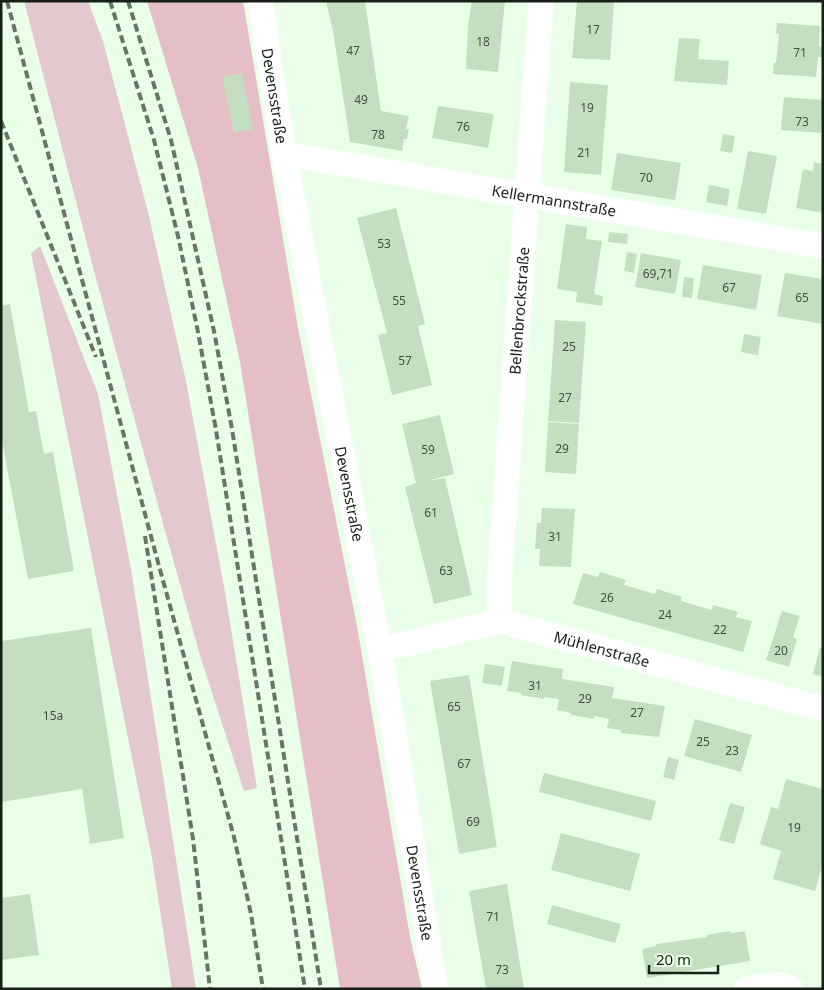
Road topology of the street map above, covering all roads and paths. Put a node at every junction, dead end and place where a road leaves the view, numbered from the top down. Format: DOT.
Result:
graph roads {
  1 [pos="260,1"];
  2 [pos="541,1"];
  3 [pos="284,154"];
  4 [pos="527,194"];
  5 [pos="823,246"];
  6 [pos="500,621"];
  7 [pos="380,650"];
  8 [pos="823,709"];
  9 [pos="436,989"];
  10 [pos="746,989"];
  11 [pos="791,989"];
  1 -- 3 [label="street, Devensstraße"];
  2 -- 4 [label="street, Bellenbrockstraße"];
  3 -- 4 [label="street, Kellermannstraße"];
  3 -- 7 [label="street, Devensstraße"];
  4 -- 5 [label="street, Kellermannstraße"];
  4 -- 6 [label="street, Bellenbrockstraße"];
  6 -- 7 [label="street, Mühlenstraße"];
  6 -- 8 [label="street, Mühlenstraße"];
  7 -- 9 [label="street, Devensstraße"];
  10 -- 11 [label="street"];
}
